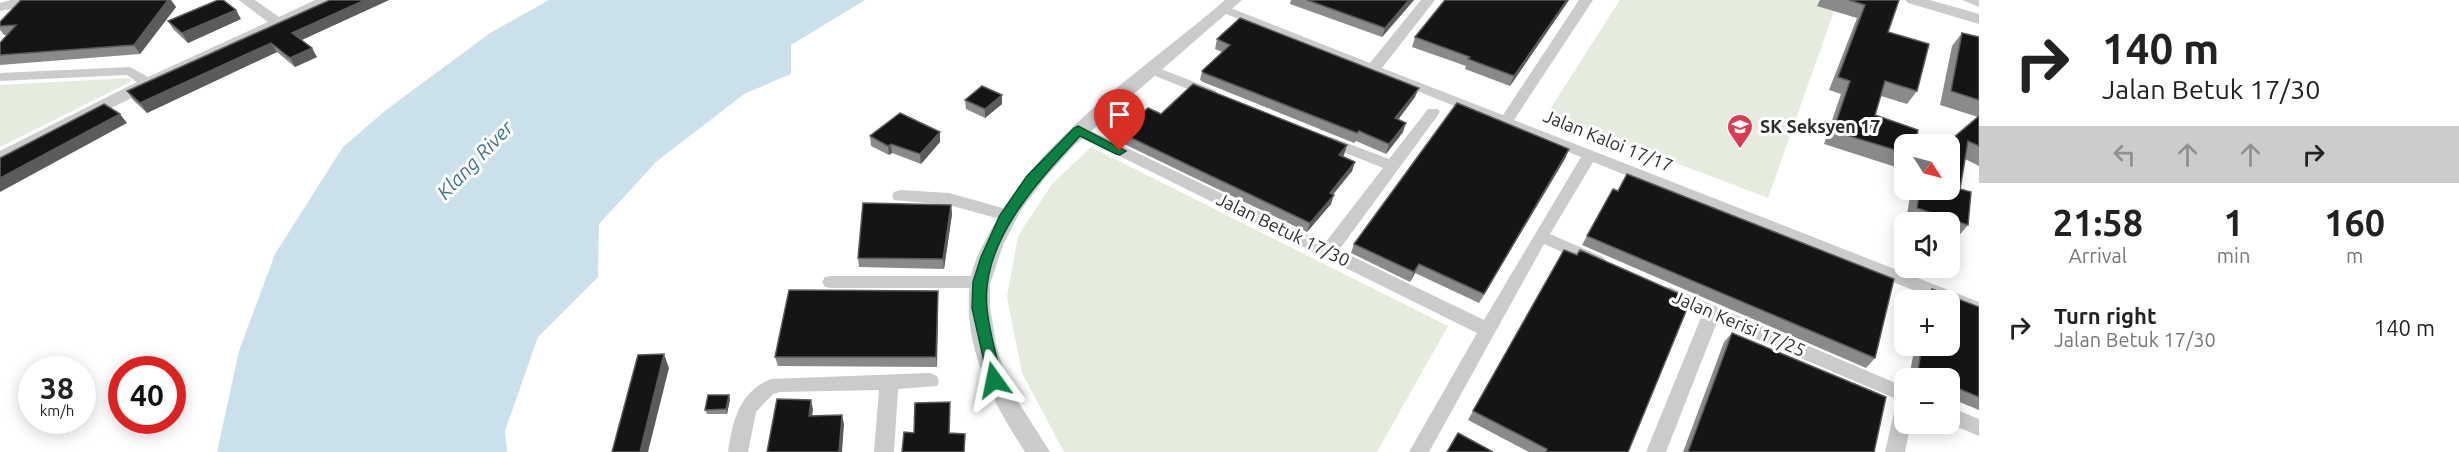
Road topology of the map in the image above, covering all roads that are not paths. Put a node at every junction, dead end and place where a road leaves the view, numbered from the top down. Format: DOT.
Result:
graph roads {
  1 [pos="53,0"];
  2 [pos="246,0"];
  3 [pos="326,0"];
  4 [pos="1428,0"];
  5 [pos="1586,0"];
  6 [pos="1913,0"];
  7 [pos="1969,0"];
  8 [pos="1979,3"];
  9 [pos="1228,5"];
  10 [pos="0,7"];
  11 [pos="1979,20"];
  12 [pos="277,22"];
  13 [pos="1373,69"];
  14 [pos="1153,70"];
  15 [pos="0,77"];
  16 [pos="147,83"];
  17 [pos="1229,101"];
  18 [pos="1433,112"];
  19 [pos="1506,121"];
  20 [pos="1078,130"];
  21 [pos="1316,136"];
  22 [pos="1590,155"];
  23 [pos="0,157"];
  24 [pos="1392,166"];
  25 [pos="900,196"];
  26 [pos="1007,215"];
  27 [pos="1540,236"];
  28 [pos="1328,252"];
  29 [pos="1614,269"];
  30 [pos="831,282"];
  31 [pos="980,282"];
  32 [pos="1657,288"];
  33 [pos="1979,309"];
  34 [pos="1712,313"];
  35 [pos="1488,330"];
  36 [pos="930,381"];
  37 [pos="889,383"];
  38 [pos="1894,390"];
  39 [pos="1960,419"];
  40 [pos="1979,428"];
  41 [pos="1899,434"];
  42 [pos="738,452"];
  43 [pos="884,452"];
  44 [pos="1038,452"];
  45 [pos="1419,452"];
  46 [pos="1656,452"];
  47 [pos="1895,452"];
  1 -- 10 [label="street"];
  2 -- 12 [label="street"];
  3 -- 12 [label="street"];
  4 -- 13 [label="street"];
  5 -- 19 [label="street"];
  6 -- 11 [label="street"];
  7 -- 8 [label="street"];
  9 -- 13 [label="street, Jalan Kaloi 17/17"];
  9 -- 14 [label="street"];
  12 -- 16 [label="street"];
  13 -- 19 [label="street, Jalan Kaloi 17/17"];
  14 -- 17 [label="street"];
  14 -- 20 [label="street"];
  15 -- 16 [label="street"];
  16 -- 23 [label="street"];
  18 -- 24 [label="street"];
  19 -- 22 [label="street, Jalan Kaloi 17/17"];
  20 -- 26 [label="street"];
  20 -- 28 [label="street, Jalan Betuk 17/30"];
  21 -- 24 [label="street"];
  22 -- 27 [label="street"];
  22 -- 33 [label="street, Jalan Kaloi 17/17"];
  24 -- 28 [label="street"];
  25 -- 26 [label="street"];
  26 -- 31 [label="street"];
  27 -- 29 [label="street"];
  27 -- 35 [label="street"];
  28 -- 35 [label="street, Jalan Betuk 17/30"];
  30 -- 31 [label="street"];
  31 -- 44 [label="street"];
  32 -- 34 [label="street, Jalan Kerisi 17/25"];
  34 -- 38 [label="street, Jalan Kerisi 17/25"];
  34 -- 46 [label="street"];
  35 -- 45 [label="street"];
  36 -- 37 [label="street"];
  37 -- 42 [label="street"];
  37 -- 43 [label="street"];
  39 -- 40 [label="street"];
  41 -- 47 [label="street"];
}
